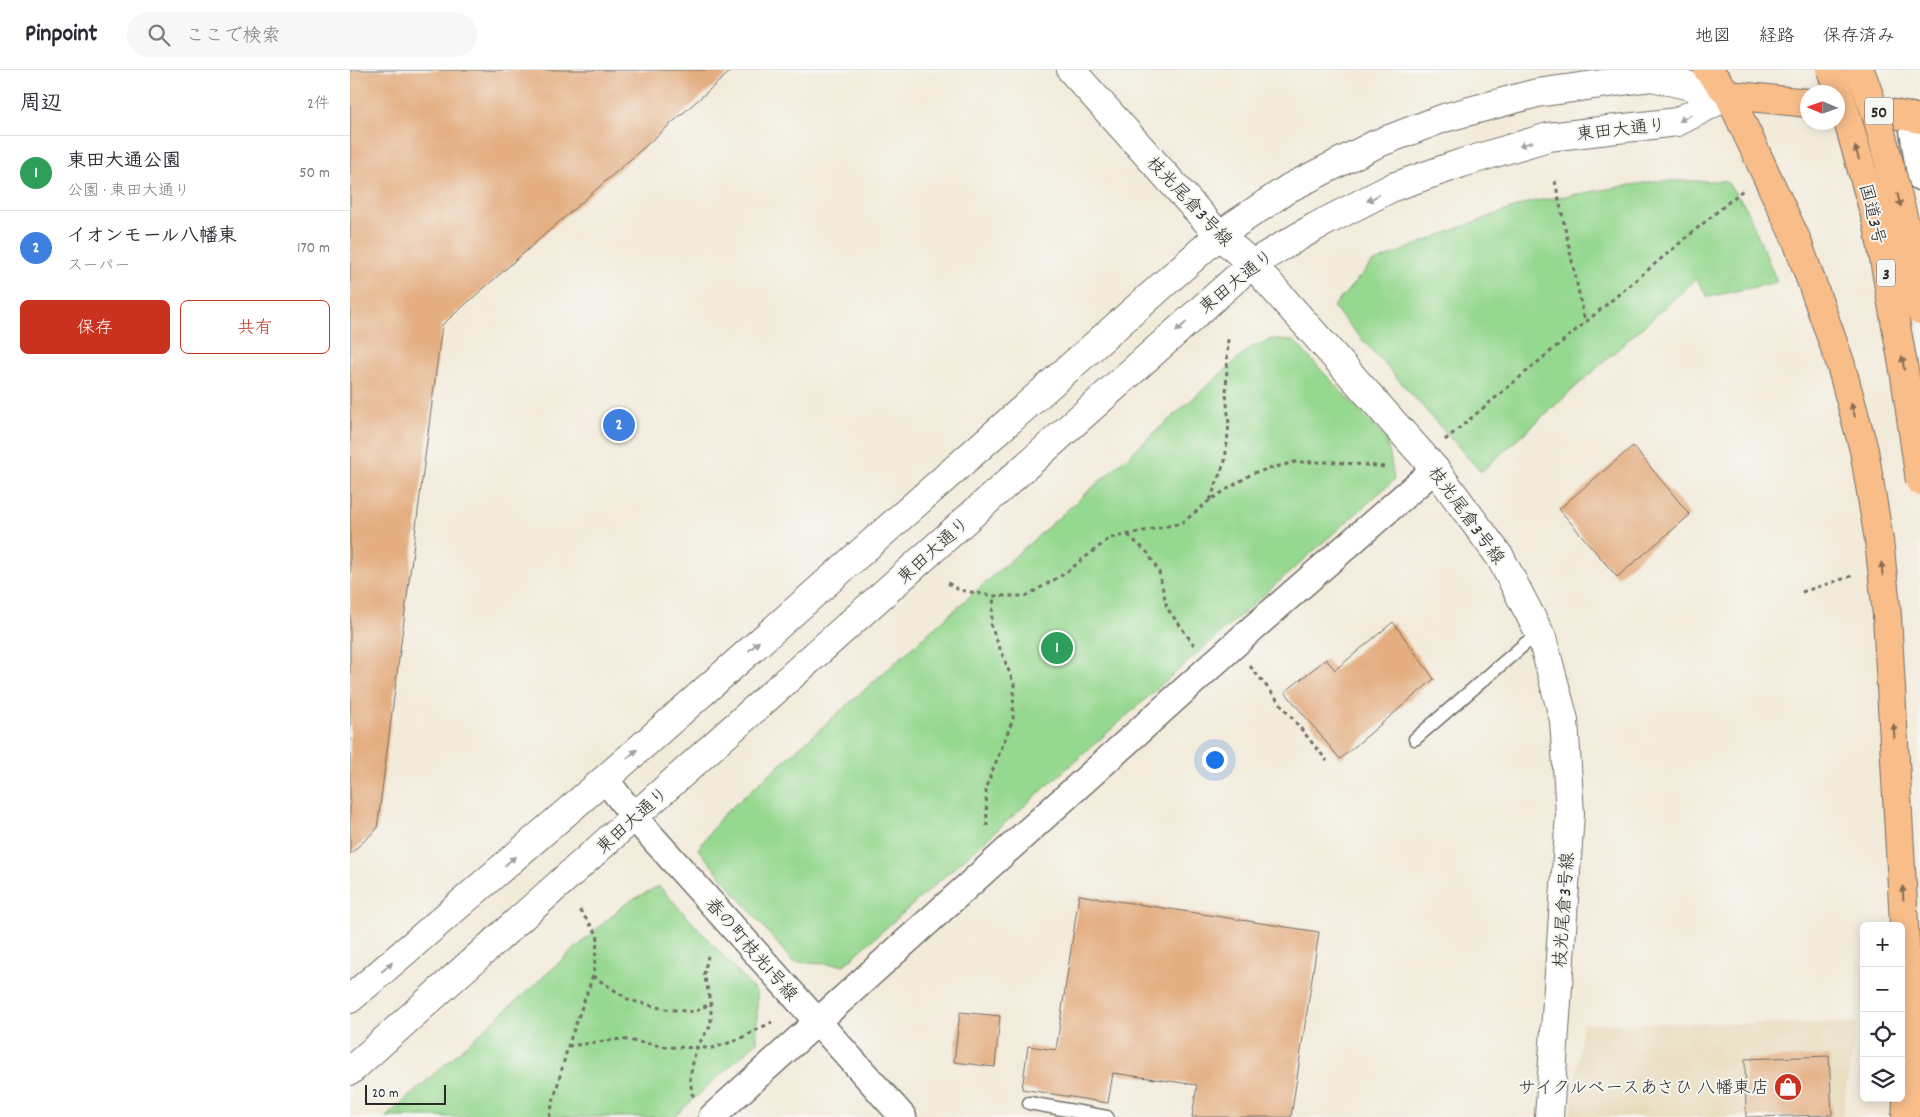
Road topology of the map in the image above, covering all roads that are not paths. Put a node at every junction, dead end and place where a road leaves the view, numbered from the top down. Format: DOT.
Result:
graph roads {
  1 [pos="1071,70"];
  2 [pos="1708,70"];
  3 [pos="1831,70"];
  4 [pos="1860,70"];
  5 [pos="1724,83"];
  6 [pos="1800,101"];
  7 [pos="1845,107"];
  8 [pos="1915,118"];
  9 [pos="1920,177"];
  10 [pos="1219,235"];
  11 [pos="1252,264"];
  12 [pos="1920,310"];
  13 [pos="1437,457"];
  14 [pos="1920,481"];
  15 [pos="1542,638"];
  16 [pos="1415,739"];
  17 [pos="605,779"];
  18 [pos="635,818"];
  19 [pos="350,999"];
  20 [pos="817,1022"];
  21 [pos="350,1071"];
  22 [pos="1029,1103"];
  23 [pos="706,1108"];
  24 [pos="903,1117"];
  25 [pos="1107,1117"];
  26 [pos="1548,1117"];
  27 [pos="1906,1117"];
  1 -- 10 [label="street, 枝光尾倉3号線"];
  2 -- 5 [label="main road"];
  14 -- 3 [label="main road, 国道3号 / 3, one-way, bridge"];
  4 -- 12 [label="main road, 国道3号 / 3, one-way, bridge"];
  5 -- 6 [label="main road"];
  5 -- 10 [label="street"];
  5 -- 11 [label="street, 東田大通り, one-way"];
  27 -- 5 [label="main road, one-way"];
  7 -- 8 [label="main road, 50"];
  8 -- 9 [label="street"];
  10 -- 11 [label="street, 枝光尾倉3号線"];
  17 -- 10 [label="street, one-way"];
  11 -- 13 [label="street, 枝光尾倉3号線"];
  11 -- 18 [label="street, 東田大通り, one-way"];
  13 -- 15 [label="street, 枝光尾倉3号線"];
  13 -- 20 [label="street"];
  15 -- 16 [label="lane"];
  15 -- 26 [label="street, 枝光尾倉3号線"];
  17 -- 18 [label="street, 春の町枝光1号線"];
  19 -- 17 [label="street, one-way"];
  18 -- 20 [label="street, 春の町枝光1号線"];
  18 -- 21 [label="street, 東田大通り"];
  20 -- 23 [label="street"];
  20 -- 24 [label="street, 春の町枝光1号線"];
  22 -- 25 [label="lane"];
}
